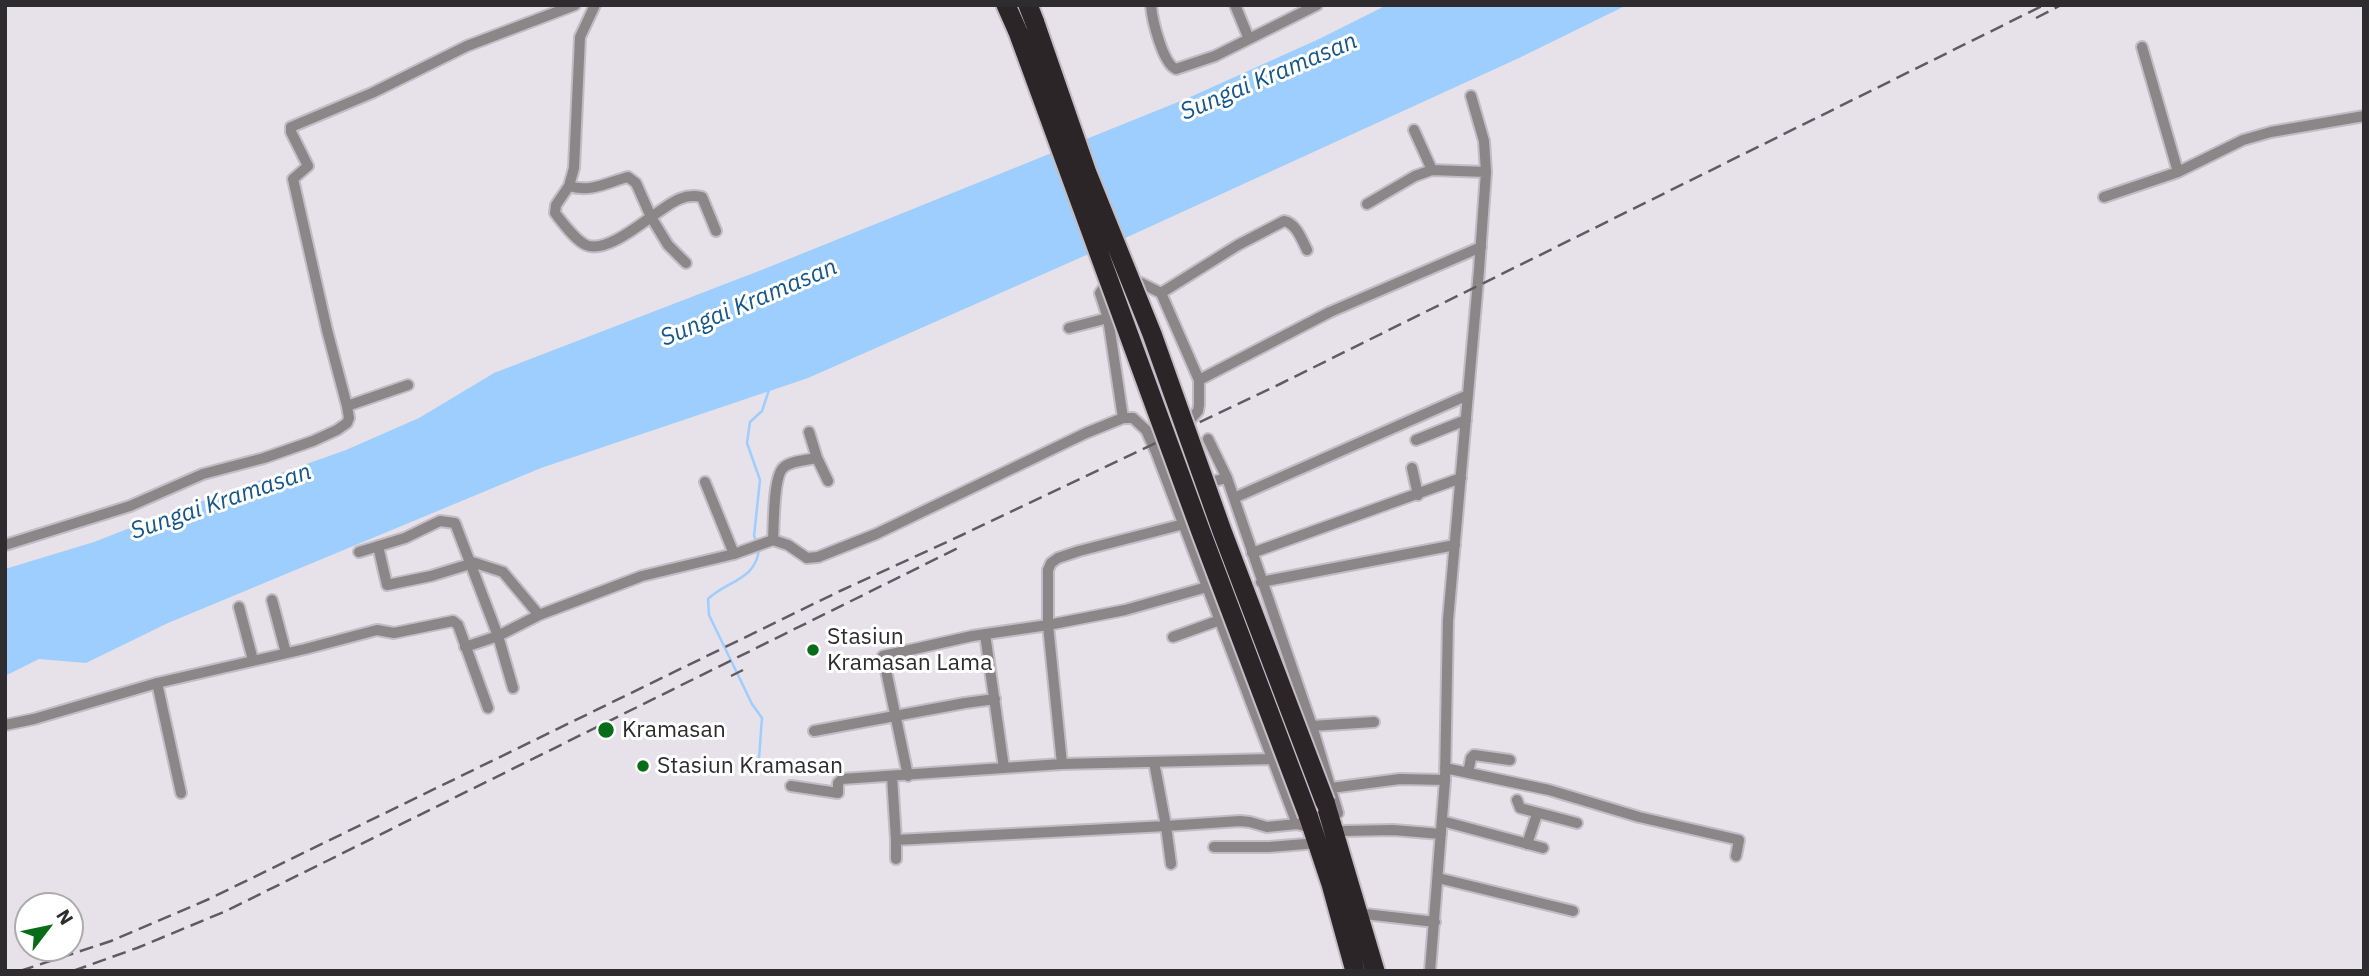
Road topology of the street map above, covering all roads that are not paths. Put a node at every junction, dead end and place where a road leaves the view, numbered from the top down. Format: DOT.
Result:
graph roads {
  1 [pos="575,5"];
  2 [pos="595,5"];
  3 [pos="1006,5"];
  4 [pos="1152,5"];
  5 [pos="1235,5"];
  6 [pos="1317,5"];
  7 [pos="1027,20"];
  8 [pos="1249,39"];
  9 [pos="2141,47"];
  10 [pos="1471,96"];
  11 [pos="2364,116"];
  12 [pos="1414,130"];
  13 [pos="1432,170"];
  14 [pos="1486,172"];
  15 [pos="2178,172"];
  16 [pos="569,186"];
  17 [pos="2104,197"];
  18 [pos="1367,204"];
  19 [pos="652,217"];
  20 [pos="716,231"];
  21 [pos="1481,247"];
  22 [pos="1307,250"];
  23 [pos="686,263"];
  24 [pos="1161,293"];
  25 [pos="1108,318"];
  26 [pos="1069,328"];
  27 [pos="1199,380"];
  28 [pos="408,384"];
  29 [pos="1468,395"];
  30 [pos="347,406"];
  31 [pos="1123,418"];
  32 [pos="1466,420"];
  33 [pos="808,432"];
  34 [pos="1208,439"];
  35 [pos="1416,440"];
  36 [pos="1153,444"];
  37 [pos="817,458"];
  38 [pos="1412,468"];
  39 [pos="1227,478"];
  40 [pos="1461,478"];
  41 [pos="828,481"];
  42 [pos="705,482"];
  43 [pos="1170,492"];
  44 [pos="1418,495"];
  45 [pos="1234,498"];
  46 [pos="1184,524"];
  47 [pos="769,541"];
  48 [pos="5,545"];
  49 [pos="1454,545"];
  50 [pos="378,546"];
  51 [pos="359,552"];
  52 [pos="1252,552"];
  53 [pos="734,554"];
  54 [pos="469,562"];
  55 [pos="1261,582"];
  56 [pos="1207,587"];
  57 [pos="272,600"];
  58 [pos="239,607"];
  59 [pos="540,615"];
  60 [pos="1220,620"];
  61 [pos="1048,625"];
  62 [pos="985,634"];
  63 [pos="498,636"];
  64 [pos="1173,638"];
  65 [pos="465,647"];
  66 [pos="286,653"];
  67 [pos="253,660"];
  68 [pos="157,683"];
  69 [pos="513,688"];
  70 [pos="995,699"];
  71 [pos="488,708"];
  72 [pos="896,716"];
  73 [pos="1374,722"];
  74 [pos="5,725"];
  75 [pos="1312,726"];
  76 [pos="814,731"];
  77 [pos="1272,759"];
  78 [pos="1510,760"];
  79 [pos="1154,762"];
  80 [pos="1062,764"];
  81 [pos="1004,768"];
  82 [pos="1445,768"];
  83 [pos="1468,773"];
  84 [pos="892,776"];
  85 [pos="908,776"];
  86 [pos="1445,780"];
  87 [pos="791,786"];
  88 [pos="181,793"];
  89 [pos="1328,795"];
  90 [pos="1517,800"];
  91 [pos="1537,814"];
  92 [pos="1442,821"];
  93 [pos="1577,824"];
  94 [pos="1167,826"];
  95 [pos="1309,827"];
  96 [pos="1343,831"];
  97 [pos="1441,834"];
  98 [pos="897,839"];
  99 [pos="1527,844"];
  100 [pos="1214,847"];
  101 [pos="1543,848"];
  102 [pos="1736,856"];
  103 [pos="896,859"];
  104 [pos="1171,864"];
  105 [pos="1438,878"];
  106 [pos="1573,911"];
  107 [pos="1357,920"];
  108 [pos="1435,922"];
  109 [pos="1349,971"];
  110 [pos="1355,971"];
  111 [pos="1373,971"];
  112 [pos="1430,971"];
  1 -- 30 [label="street"];
  2 -- 16 [label="street"];
  3 -- 7 [label="highway"];
  4 -- 8 [label="street"];
  5 -- 8 [label="street"];
  6 -- 8 [label="street"];
  7 -- 89 [label="highway, bridge"];
  7 -- 95 [label="highway, bridge"];
  9 -- 15 [label="street"];
  10 -- 14 [label="street"];
  11 -- 15 [label="street"];
  12 -- 13 [label="street"];
  13 -- 14 [label="street"];
  13 -- 18 [label="street"];
  14 -- 21 [label="street"];
  15 -- 17 [label="street"];
  16 -- 19 [label="street"];
  16 -- 19 [label="street"];
  19 -- 20 [label="street"];
  19 -- 23 [label="street"];
  21 -- 27 [label="street"];
  21 -- 29 [label="street"];
  22 -- 24 [label="street"];
  24 -- 25 [label="street"];
  24 -- 27 [label="street"];
  25 -- 26 [label="street"];
  25 -- 31 [label="street"];
  27 -- 36 [label="street"];
  28 -- 30 [label="street"];
  29 -- 32 [label="street"];
  29 -- 45 [label="street"];
  30 -- 48 [label="street"];
  31 -- 36 [label="street"];
  31 -- 47 [label="street"];
  32 -- 35 [label="street"];
  32 -- 40 [label="street"];
  33 -- 37 [label="street"];
  34 -- 39 [label="street"];
  36 -- 43 [label="street"];
  37 -- 41 [label="street"];
  37 -- 47 [label="street"];
  38 -- 44 [label="street"];
  39 -- 43 [label="street"];
  39 -- 45 [label="street"];
  40 -- 44 [label="street"];
  40 -- 49 [label="street"];
  42 -- 53 [label="street"];
  43 -- 46 [label="street"];
  44 -- 52 [label="street"];
  45 -- 52 [label="street"];
  46 -- 56 [label="street"];
  46 -- 61 [label="street"];
  47 -- 53 [label="street"];
  49 -- 55 [label="street"];
  49 -- 82 [label="street"];
  50 -- 51 [label="street"];
  50 -- 54 [label="street"];
  50 -- 54 [label="street"];
  52 -- 55 [label="street"];
  53 -- 59 [label="street"];
  54 -- 59 [label="street"];
  54 -- 63 [label="street"];
  55 -- 75 [label="street"];
  56 -- 60 [label="street"];
  56 -- 61 [label="street"];
  57 -- 66 [label="street"];
  58 -- 67 [label="street"];
  59 -- 63 [label="street"];
  60 -- 64 [label="street"];
  60 -- 77 [label="street"];
  61 -- 62 [label="street"];
  61 -- 80 [label="street"];
  62 -- 70 [label="street"];
  62 -- 72 [label="street"];
  63 -- 65 [label="street"];
  63 -- 69 [label="street"];
  65 -- 66 [label="street"];
  65 -- 71 [label="street"];
  66 -- 67 [label="street"];
  67 -- 68 [label="street"];
  68 -- 74 [label="street"];
  68 -- 88 [label="street"];
  70 -- 72 [label="street"];
  70 -- 81 [label="street"];
  72 -- 76 [label="street"];
  72 -- 85 [label="street"];
  73 -- 75 [label="street"];
  75 -- 89 [label="street"];
  77 -- 79 [label="street"];
  77 -- 95 [label="street"];
  78 -- 83 [label="street"];
  79 -- 80 [label="street"];
  79 -- 94 [label="street"];
  80 -- 81 [label="street"];
  81 -- 85 [label="street"];
  82 -- 83 [label="street"];
  82 -- 86 [label="street"];
  83 -- 102 [label="street"];
  84 -- 85 [label="street"];
  84 -- 87 [label="street"];
  84 -- 98 [label="street"];
  86 -- 89 [label="street"];
  86 -- 92 [label="street"];
  89 -- 96 [label="street"];
  89 -- 107 [label="highway"];
  90 -- 91 [label="street"];
  91 -- 93 [label="street"];
  91 -- 99 [label="street"];
  92 -- 97 [label="street"];
  92 -- 99 [label="street"];
  94 -- 95 [label="street"];
  94 -- 98 [label="street"];
  94 -- 104 [label="street"];
  95 -- 100 [label="street"];
  95 -- 107 [label="highway"];
  96 -- 97 [label="street"];
  96 -- 107 [label="street"];
  97 -- 105 [label="street"];
  98 -- 103 [label="street"];
  99 -- 101 [label="street"];
  105 -- 106 [label="street"];
  105 -- 108 [label="street"];
  107 -- 108 [label="street"];
  107 -- 109 [label="highway"];
  107 -- 110 [label="highway"];
  107 -- 111 [label="highway"];
  108 -- 112 [label="street"];
}
